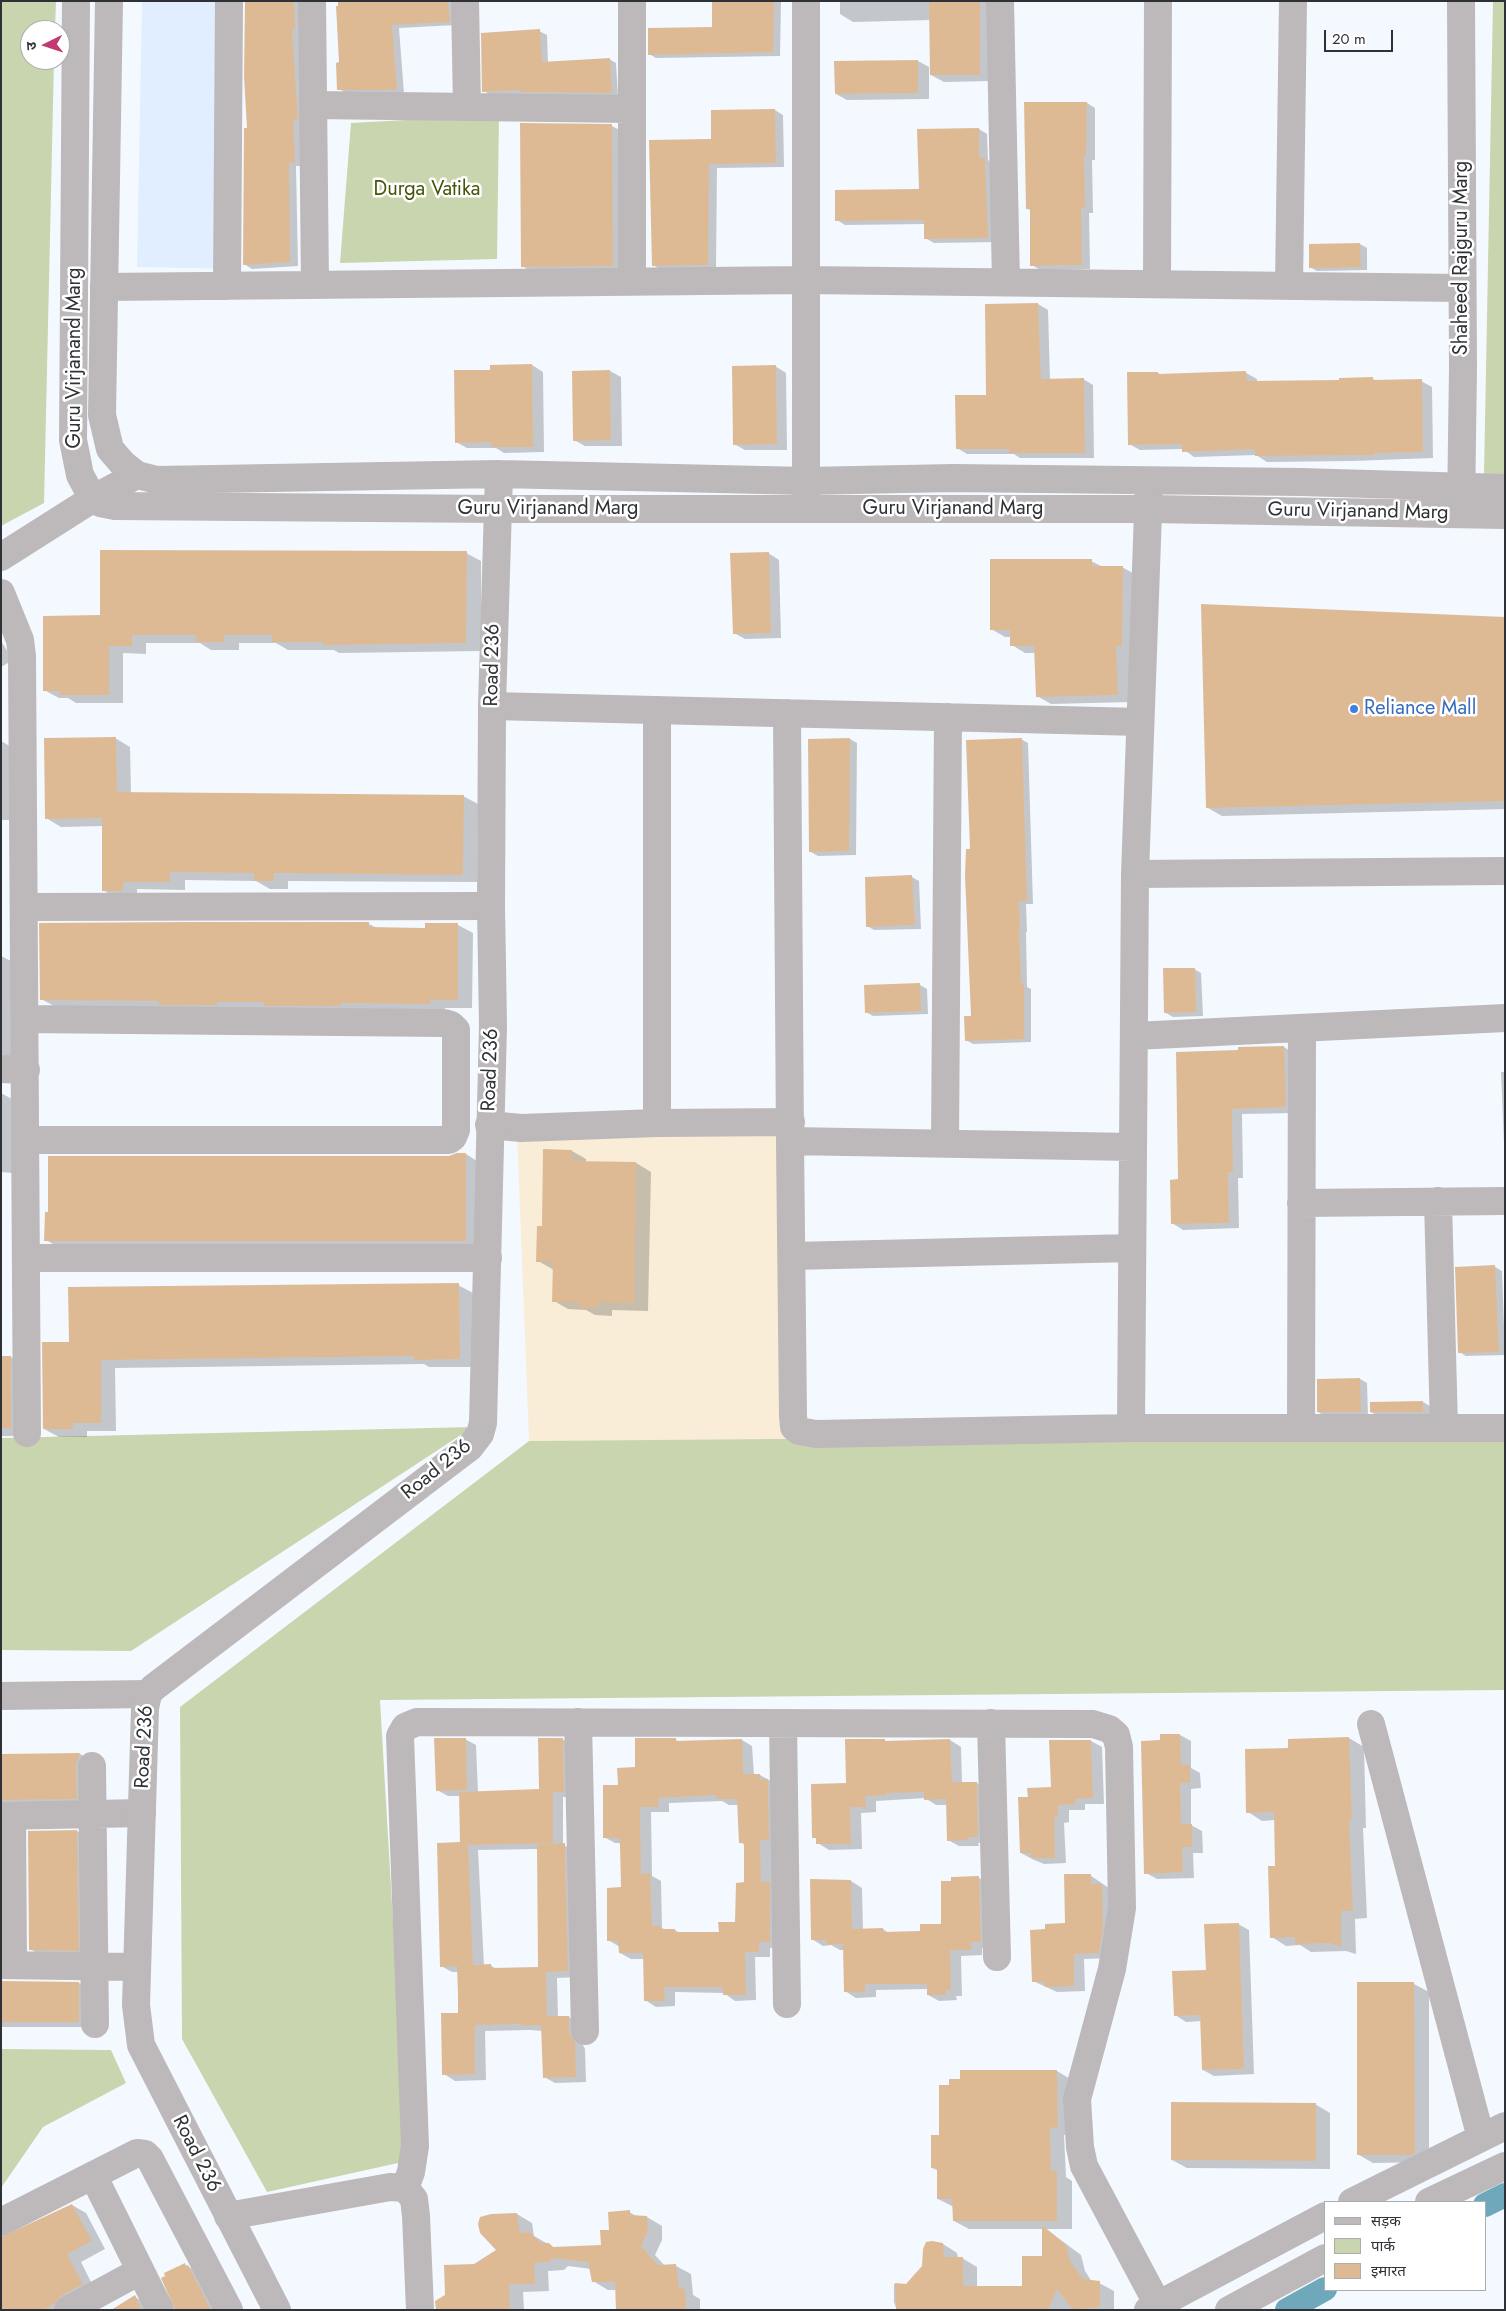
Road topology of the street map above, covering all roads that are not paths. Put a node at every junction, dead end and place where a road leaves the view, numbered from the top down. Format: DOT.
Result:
graph roads {
  1 [pos="76,1"];
  2 [pos="109,1"];
  3 [pos="229,1"];
  4 [pos="312,1"];
  5 [pos="465,1"];
  6 [pos="632,1"];
  7 [pos="806,1"];
  8 [pos="1000,1"];
  9 [pos="1158,1"];
  10 [pos="1293,1"];
  11 [pos="1461,1"];
  12 [pos="313,105"];
  13 [pos="467,107"];
  14 [pos="632,109"];
  15 [pos="805,280"];
  16 [pos="632,281"];
  17 [pos="1006,282"];
  18 [pos="1157,284"];
  19 [pos="315,285"];
  20 [pos="227,286"];
  21 [pos="1290,286"];
  22 [pos="104,287"];
  23 [pos="1462,288"];
  24 [pos="499,474"];
  25 [pos="137,475"];
  26 [pos="1149,480"];
  27 [pos="806,481"];
  28 [pos="1462,486"];
  29 [pos="1505,488"];
  30 [pos="94,498"];
  31 [pos="497,509"];
  32 [pos="1149,509"];
  33 [pos="806,510"];
  34 [pos="1461,514"];
  35 [pos="1505,515"];
  36 [pos="1,557"];
  37 [pos="1,593"];
  38 [pos="492,706"];
  39 [pos="657,710"];
  40 [pos="787,713"];
  41 [pos="948,717"];
  42 [pos="1140,722"];
  43 [pos="1505,871"];
  44 [pos="1135,874"];
  45 [pos="491,906"];
  46 [pos="25,907"];
  47 [pos="13,944"];
  48 [pos="1505,1018"];
  49 [pos="25,1019"];
  50 [pos="1302,1028"];
  51 [pos="1134,1036"];
  52 [pos="13,1070"];
  53 [pos="657,1123"];
  54 [pos="489,1125"];
  55 [pos="791,1131"];
  56 [pos="26,1140"];
  57 [pos="945,1143"];
  58 [pos="1133,1147"];
  59 [pos="1505,1201"];
  60 [pos="1438,1202"];
  61 [pos="1301,1203"];
  62 [pos="1132,1248"];
  63 [pos="792,1256"];
  64 [pos="26,1258"];
  65 [pos="488,1258"];
  66 [pos="1130,1428"];
  67 [pos="1301,1428"];
  68 [pos="1444,1428"];
  69 [pos="1505,1428"];
  70 [pos="27,1433"];
  71 [pos="148,1694"];
  72 [pos="1,1696"];
  73 [pos="578,1722"];
  74 [pos="783,1723"];
  75 [pos="991,1724"];
  76 [pos="1370,1724"];
  77 [pos="92,1766"];
  78 [pos="142,1813"];
  79 [pos="94,1814"];
  80 [pos="7,1816"];
  81 [pos="996,1957"];
  82 [pos="7,1965"];
  83 [pos="95,1966"];
  84 [pos="137,1967"];
  85 [pos="787,2004"];
  86 [pos="95,2024"];
  87 [pos="585,2030"];
  88 [pos="1505,2126"];
  89 [pos="1481,2138"];
  90 [pos="1505,2166"];
  91 [pos="93,2175"];
  92 [pos="406,2188"];
  93 [pos="1354,2201"];
  94 [pos="1431,2201"];
  95 [pos="228,2216"];
  96 [pos="1324,2217"];
  97 [pos="1,2222"];
  98 [pos="1324,2259"];
  99 [pos="140,2271"];
  100 [pos="1153,2307"];
  101 [pos="68,2310"];
  102 [pos="160,2310"];
  103 [pos="229,2310"];
  104 [pos="277,2310"];
  105 [pos="420,2310"];
  106 [pos="1229,2310"];
  1 -- 30 [label="street, Guru Virjanand Marg"];
  2 -- 22 [label="street, Guru Virjanand Marg"];
  3 -- 20 [label="street"];
  4 -- 12 [label="street"];
  5 -- 13 [label="street"];
  6 -- 14 [label="street"];
  7 -- 15 [label="street"];
  8 -- 17 [label="street"];
  9 -- 18 [label="street"];
  10 -- 21 [label="street"];
  11 -- 23 [label="street, Shaheed Rajguru Marg"];
  12 -- 13 [label="street"];
  12 -- 19 [label="street"];
  13 -- 14 [label="street"];
  14 -- 16 [label="street"];
  15 -- 16 [label="street"];
  15 -- 17 [label="street"];
  15 -- 27 [label="street"];
  16 -- 19 [label="street"];
  17 -- 18 [label="street"];
  18 -- 21 [label="street"];
  19 -- 20 [label="street"];
  20 -- 22 [label="street"];
  21 -- 23 [label="street"];
  22 -- 25 [label="street, Guru Virjanand Marg"];
  23 -- 28 [label="street, Shaheed Rajguru Marg"];
  24 -- 25 [label="street, Guru Virjanand Marg"];
  24 -- 27 [label="street, Guru Virjanand Marg"];
  24 -- 31 [label="street, Road 236"];
  25 -- 30 [label="street"];
  26 -- 27 [label="street, Guru Virjanand Marg"];
  26 -- 28 [label="street, Guru Virjanand Marg"];
  26 -- 32 [label="street"];
  27 -- 33 [label="street"];
  28 -- 29 [label="street, Guru Virjanand Marg"];
  28 -- 34 [label="street, Shaheed Rajguru Marg"];
  30 -- 31 [label="street, Guru Virjanand Marg"];
  30 -- 36 [label="street"];
  31 -- 33 [label="street, Guru Virjanand Marg"];
  31 -- 38 [label="street, Road 236"];
  32 -- 33 [label="street, Guru Virjanand Marg"];
  32 -- 34 [label="street, Guru Virjanand Marg"];
  32 -- 42 [label="street"];
  34 -- 35 [label="street, Guru Virjanand Marg"];
  37 -- 46 [label="street"];
  38 -- 39 [label="street"];
  38 -- 45 [label="street, Road 236"];
  39 -- 40 [label="street"];
  39 -- 53 [label="street"];
  40 -- 41 [label="street"];
  40 -- 55 [label="street"];
  41 -- 42 [label="street"];
  41 -- 57 [label="street"];
  42 -- 44 [label="street"];
  43 -- 44 [label="street"];
  44 -- 51 [label="street"];
  45 -- 46 [label="street"];
  45 -- 54 [label="street, Road 236"];
  46 -- 47 [label="street"];
  47 -- 49 [label="street"];
  48 -- 50 [label="street"];
  49 -- 52 [label="street"];
  49 -- 56 [label="street"];
  50 -- 51 [label="street"];
  50 -- 61 [label="street"];
  51 -- 58 [label="street"];
  52 -- 56 [label="street"];
  53 -- 54 [label="street"];
  53 -- 55 [label="street"];
  54 -- 65 [label="street, Road 236"];
  55 -- 57 [label="street"];
  55 -- 63 [label="street"];
  56 -- 64 [label="street"];
  57 -- 58 [label="street"];
  58 -- 62 [label="street"];
  59 -- 60 [label="street"];
  60 -- 61 [label="street"];
  60 -- 68 [label="street"];
  61 -- 67 [label="street"];
  62 -- 63 [label="street"];
  62 -- 66 [label="street"];
  63 -- 66 [label="street"];
  64 -- 65 [label="street"];
  64 -- 70 [label="street"];
  65 -- 71 [label="street, Road 236"];
  66 -- 67 [label="street"];
  67 -- 68 [label="street"];
  68 -- 69 [label="street"];
  71 -- 72 [label="street"];
  71 -- 78 [label="street, Road 236"];
  73 -- 74 [label="street"];
  73 -- 87 [label="street"];
  73 -- 92 [label="street"];
  74 -- 75 [label="street"];
  74 -- 85 [label="street"];
  75 -- 81 [label="street"];
  75 -- 100 [label="street"];
  76 -- 89 [label="street"];
  77 -- 79 [label="street"];
  78 -- 79 [label="street"];
  78 -- 84 [label="street, Road 236"];
  79 -- 80 [label="street"];
  79 -- 83 [label="street"];
  80 -- 82 [label="street"];
  82 -- 83 [label="street"];
  83 -- 84 [label="street"];
  83 -- 86 [label="street"];
  84 -- 95 [label="street, Road 236"];
  88 -- 89 [label="street"];
  89 -- 93 [label="street"];
  90 -- 94 [label="street"];
  91 -- 97 [label="street"];
  91 -- 99 [label="street"];
  91 -- 103 [label="street"];
  92 -- 95 [label="street"];
  92 -- 105 [label="street"];
  95 -- 104 [label="street, Road 236"];
  96 -- 100 [label="street"];
  98 -- 106 [label="street"];
  99 -- 101 [label="street"];
  99 -- 102 [label="street"];
}
